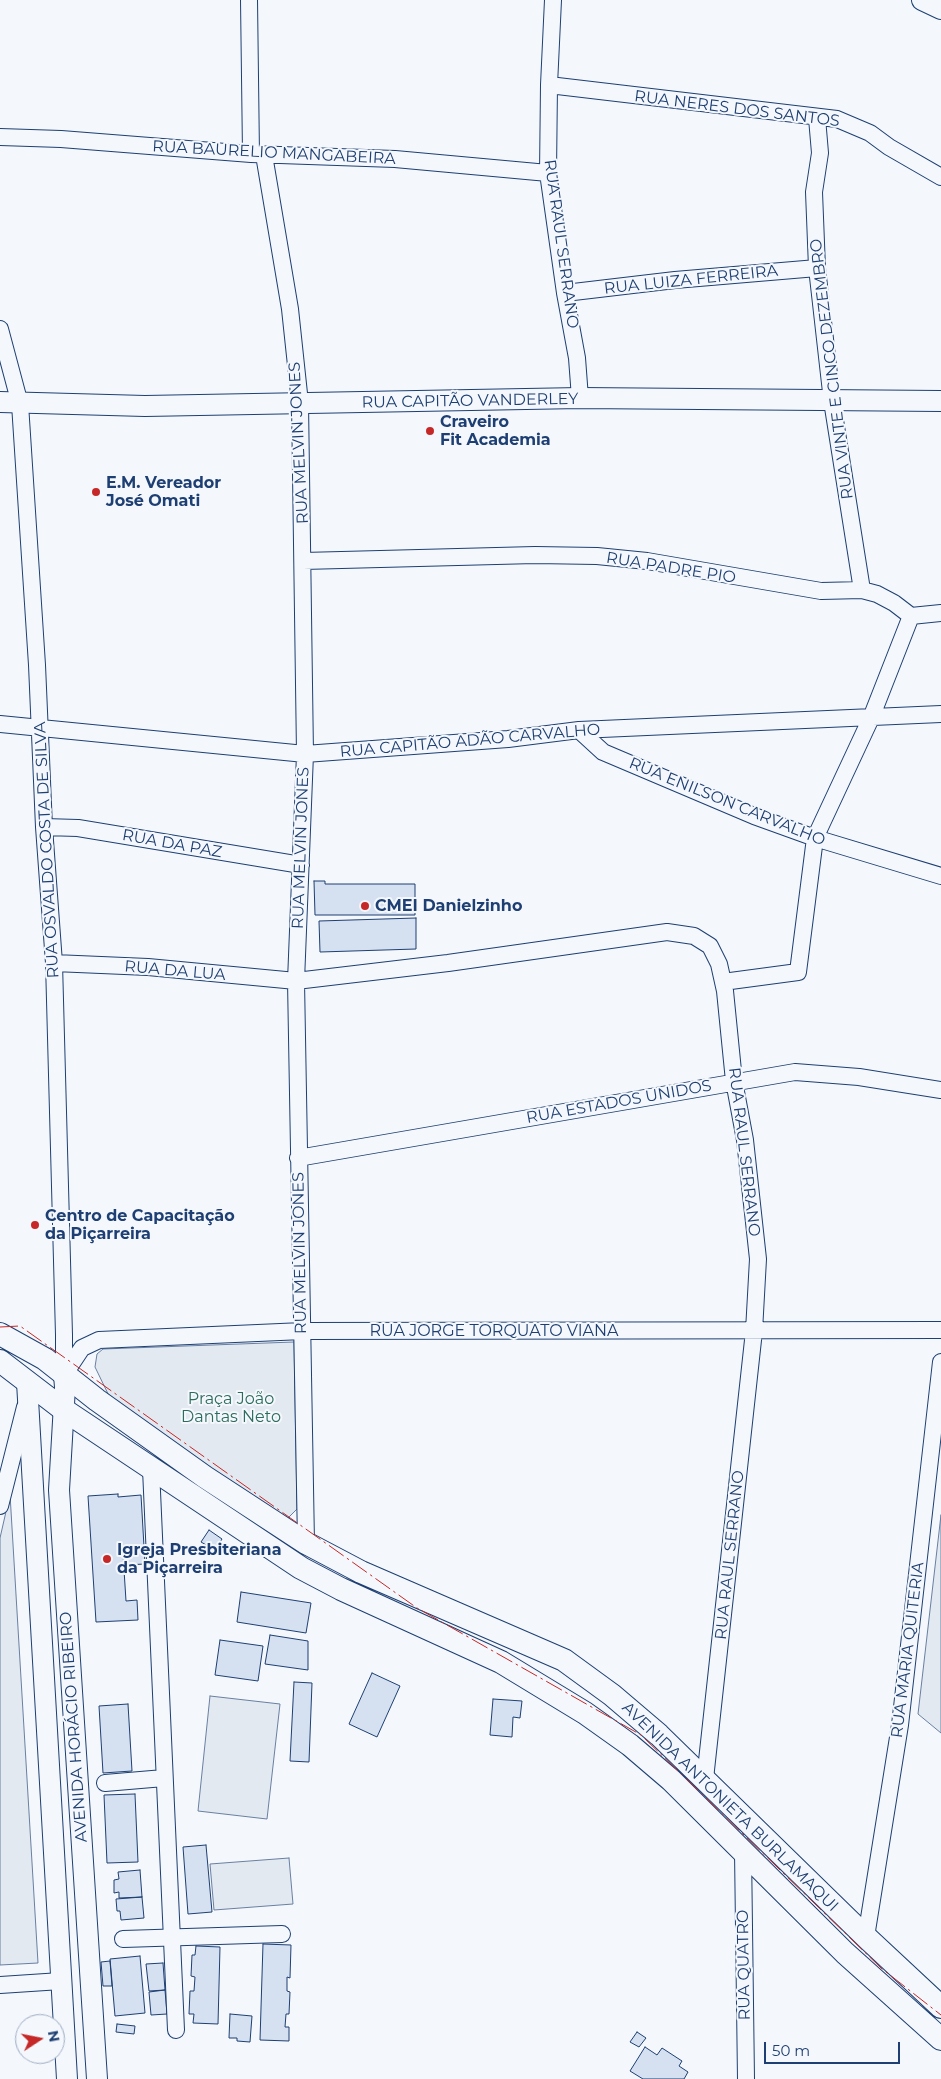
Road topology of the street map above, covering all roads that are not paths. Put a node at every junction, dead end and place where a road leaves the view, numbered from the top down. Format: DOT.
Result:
graph roads {
  1 [pos="249,0"];
  2 [pos="553,0"];
  3 [pos="922,0"];
  4 [pos="941,10"];
  5 [pos="549,85"];
  6 [pos="817,118"];
  7 [pos="0,137"];
  8 [pos="258,154"];
  9 [pos="548,173"];
  10 [pos="941,177"];
  11 [pos="817,268"];
  12 [pos="565,293"];
  13 [pos="0,328"];
  14 [pos="580,398"];
  15 [pos="941,401"];
  16 [pos="0,402"];
  17 [pos="832,402"];
  18 [pos="300,403"];
  19 [pos="20,404"];
  20 [pos="303,561"];
  21 [pos="862,590"];
  22 [pos="941,613"];
  23 [pos="911,616"];
  24 [pos="941,714"];
  25 [pos="870,718"];
  26 [pos="0,724"];
  27 [pos="40,729"];
  28 [pos="579,730"];
  29 [pos="305,754"];
  30 [pos="44,827"];
  31 [pos="814,838"];
  32 [pos="301,865"];
  33 [pos="941,876"];
  34 [pos="54,963"];
  35 [pos="296,981"];
  36 [pos="723,982"];
  37 [pos="734,1081"];
  38 [pos="941,1090"];
  39 [pos="298,1158"];
  40 [pos="941,1330"];
  41 [pos="302,1331"];
  42 [pos="754,1331"];
  43 [pos="0,1334"];
  44 [pos="0,1361"];
  45 [pos="941,1362"];
  46 [pos="64,1375"];
  47 [pos="27,1390"];
  48 [pos="64,1410"];
  49 [pos="151,1469"];
  50 [pos="0,1506"];
  51 [pos="306,1543"];
  52 [pos="437,1605"];
  53 [pos="484,1625"];
  54 [pos="427,1628"];
  55 [pos="472,1649"];
  56 [pos="164,1778"];
  57 [pos="705,1779"];
  58 [pos="105,1783"];
  59 [pos="743,1851"];
  60 [pos="839,1910"];
  61 [pos="822,1930"];
  62 [pos="282,1934"];
  63 [pos="866,1937"];
  64 [pos="173,1938"];
  65 [pos="124,1940"];
  66 [pos="851,1959"];
  67 [pos="91,1979"];
  68 [pos="61,1982"];
  69 [pos="0,1985"];
  70 [pos="941,2007"];
  71 [pos="176,2030"];
  72 [pos="941,2039"];
  73 [pos="67,2079"];
  74 [pos="97,2079"];
  75 [pos="746,2079"];
  1 -- 8 [label="street, RUA MELVIN JONES"];
  2 -- 5 [label="street, RUA RAUL SERRANO"];
  3 -- 4 [label="street"];
  5 -- 6 [label="street, RUA NERES DOS SANTOS"];
  5 -- 9 [label="street, RUA RAUL SERRANO"];
  6 -- 10 [label="street, RUA NERES DOS SANTOS"];
  6 -- 11 [label="street, RUA VINTE E CINCO DEZEMBRO"];
  7 -- 8 [label="street, RUA BAURELIO MANGABEIRA"];
  8 -- 9 [label="street, RUA BAURELIO MANGABEIRA"];
  8 -- 18 [label="street, RUA MELVIN JONES"];
  9 -- 12 [label="street, RUA RAUL SERRANO"];
  11 -- 12 [label="street, RUA LUIZA FERREIRA"];
  11 -- 17 [label="street, RUA VINTE E CINCO DEZEMBRO"];
  12 -- 14 [label="street, RUA RAUL SERRANO"];
  13 -- 19 [label="street, RUA OSVALDO COSTA DE SILVA"];
  14 -- 17 [label="street, RUA CAPITÃO VANDERLEY"];
  14 -- 18 [label="street, RUA CAPITÃO VANDERLEY"];
  15 -- 17 [label="street, RUA CAPITÃO VANDERLEY"];
  16 -- 19 [label="street, RUA CAPITÃO VANDERLEY"];
  17 -- 21 [label="street, RUA VINTE E CINCO DEZEMBRO"];
  18 -- 19 [label="street, RUA CAPITÃO VANDERLEY"];
  18 -- 20 [label="street, RUA MELVIN JONES"];
  19 -- 27 [label="street, RUA OSVALDO COSTA DE SILVA"];
  20 -- 21 [label="street, RUA PADRE PIO"];
  20 -- 29 [label="street, RUA MELVIN JONES"];
  21 -- 23 [label="street, RUA PADRE PIO"];
  22 -- 23 [label="street"];
  23 -- 25 [label="street"];
  24 -- 25 [label="street, RUA CAPITÃO ADÃO CARVALHO"];
  25 -- 28 [label="street, RUA CAPITÃO ADÃO CARVALHO"];
  25 -- 31 [label="street"];
  26 -- 27 [label="street, RUA CAPITÃO ADÃO CARVALHO"];
  27 -- 29 [label="street, RUA CAPITÃO ADÃO CARVALHO"];
  27 -- 30 [label="street, RUA OSVALDO COSTA DE SILVA"];
  28 -- 29 [label="street, RUA CAPITÃO ADÃO CARVALHO"];
  28 -- 31 [label="street, RUA ENILSON CARVALHO"];
  29 -- 32 [label="street, RUA MELVIN JONES"];
  30 -- 32 [label="street, RUA DA PAZ"];
  30 -- 34 [label="street, RUA OSVALDO COSTA DE SILVA"];
  31 -- 33 [label="street, RUA ENILSON CARVALHO"];
  31 -- 36 [label="street"];
  32 -- 35 [label="street, RUA MELVIN JONES"];
  34 -- 35 [label="street, RUA DA LUA"];
  34 -- 46 [label="street, RUA OSVALDO COSTA DE SILVA"];
  35 -- 36 [label="street, RUA RAUL SERRANO"];
  35 -- 39 [label="street, RUA MELVIN JONES"];
  36 -- 37 [label="street, RUA RAUL SERRANO"];
  37 -- 38 [label="street, RUA ESTADOS UNIDOS"];
  37 -- 39 [label="street, RUA ESTADOS UNIDOS"];
  37 -- 42 [label="street, RUA RAUL SERRANO"];
  39 -- 41 [label="street, RUA MELVIN JONES"];
  40 -- 42 [label="street, RUA JORGE TORQUATO VIANA"];
  41 -- 42 [label="street, RUA JORGE TORQUATO VIANA"];
  41 -- 46 [label="street, RUA JORGE TORQUATO VIANA"];
  41 -- 51 [label="street, RUA MELVIN JONES"];
  42 -- 57 [label="street, RUA RAUL SERRANO"];
  43 -- 46 [label="main road, AVENIDA ANTONIETA BURLAMAQUI"];
  44 -- 47 [label="main road, AVENIDA ANTONIETA BURLAMAQUI"];
  45 -- 63 [label="street, RUA MARIA QUITERIA"];
  46 -- 48 [label="street, AVENIDA HORÁCIO RIBEIRO"];
  46 -- 51 [label="main road, AVENIDA ANTONIETA BURLAMAQUI"];
  47 -- 48 [label="main road, AVENIDA ANTONIETA BURLAMAQUI"];
  47 -- 50 [label="street"];
  47 -- 68 [label="street, AVENIDA HORÁCIO RIBEIRO"];
  48 -- 49 [label="main road, AVENIDA ANTONIETA BURLAMAQUI"];
  48 -- 67 [label="street, AVENIDA HORÁCIO RIBEIRO"];
  49 -- 54 [label="main road, AVENIDA ANTONIETA BURLAMAQUI"];
  49 -- 56 [label="street"];
  51 -- 52 [label="main road, AVENIDA ANTONIETA BURLAMAQUI"];
  52 -- 53 [label="main road, AVENIDA ANTONIETA BURLAMAQUI"];
  52 -- 54 [label="main road"];
  53 -- 55 [label="main road"];
  53 -- 57 [label="main road, AVENIDA ANTONIETA BURLAMAQUI"];
  54 -- 55 [label="main road, AVENIDA ANTONIETA BURLAMAQUI"];
  55 -- 59 [label="main road, AVENIDA ANTONIETA BURLAMAQUI"];
  56 -- 58 [label="street"];
  56 -- 64 [label="street"];
  57 -- 60 [label="main road, AVENIDA ANTONIETA BURLAMAQUI"];
  59 -- 61 [label="main road, AVENIDA ANTONIETA BURLAMAQUI"];
  59 -- 75 [label="street, RUA QUATRO"];
  60 -- 61 [label="main road"];
  60 -- 63 [label="main road, AVENIDA ANTONIETA BURLAMAQUI"];
  61 -- 66 [label="main road, AVENIDA ANTONIETA BURLAMAQUI"];
  62 -- 64 [label="street"];
  63 -- 66 [label="main road"];
  63 -- 70 [label="main road, AVENIDA ANTONIETA BURLAMAQUI"];
  64 -- 65 [label="street"];
  64 -- 71 [label="street"];
  66 -- 72 [label="main road, AVENIDA ANTONIETA BURLAMAQUI"];
  67 -- 68 [label="street"];
  67 -- 74 [label="street, AVENIDA HORÁCIO RIBEIRO"];
  68 -- 69 [label="street"];
  68 -- 73 [label="street, AVENIDA HORÁCIO RIBEIRO"];
}
